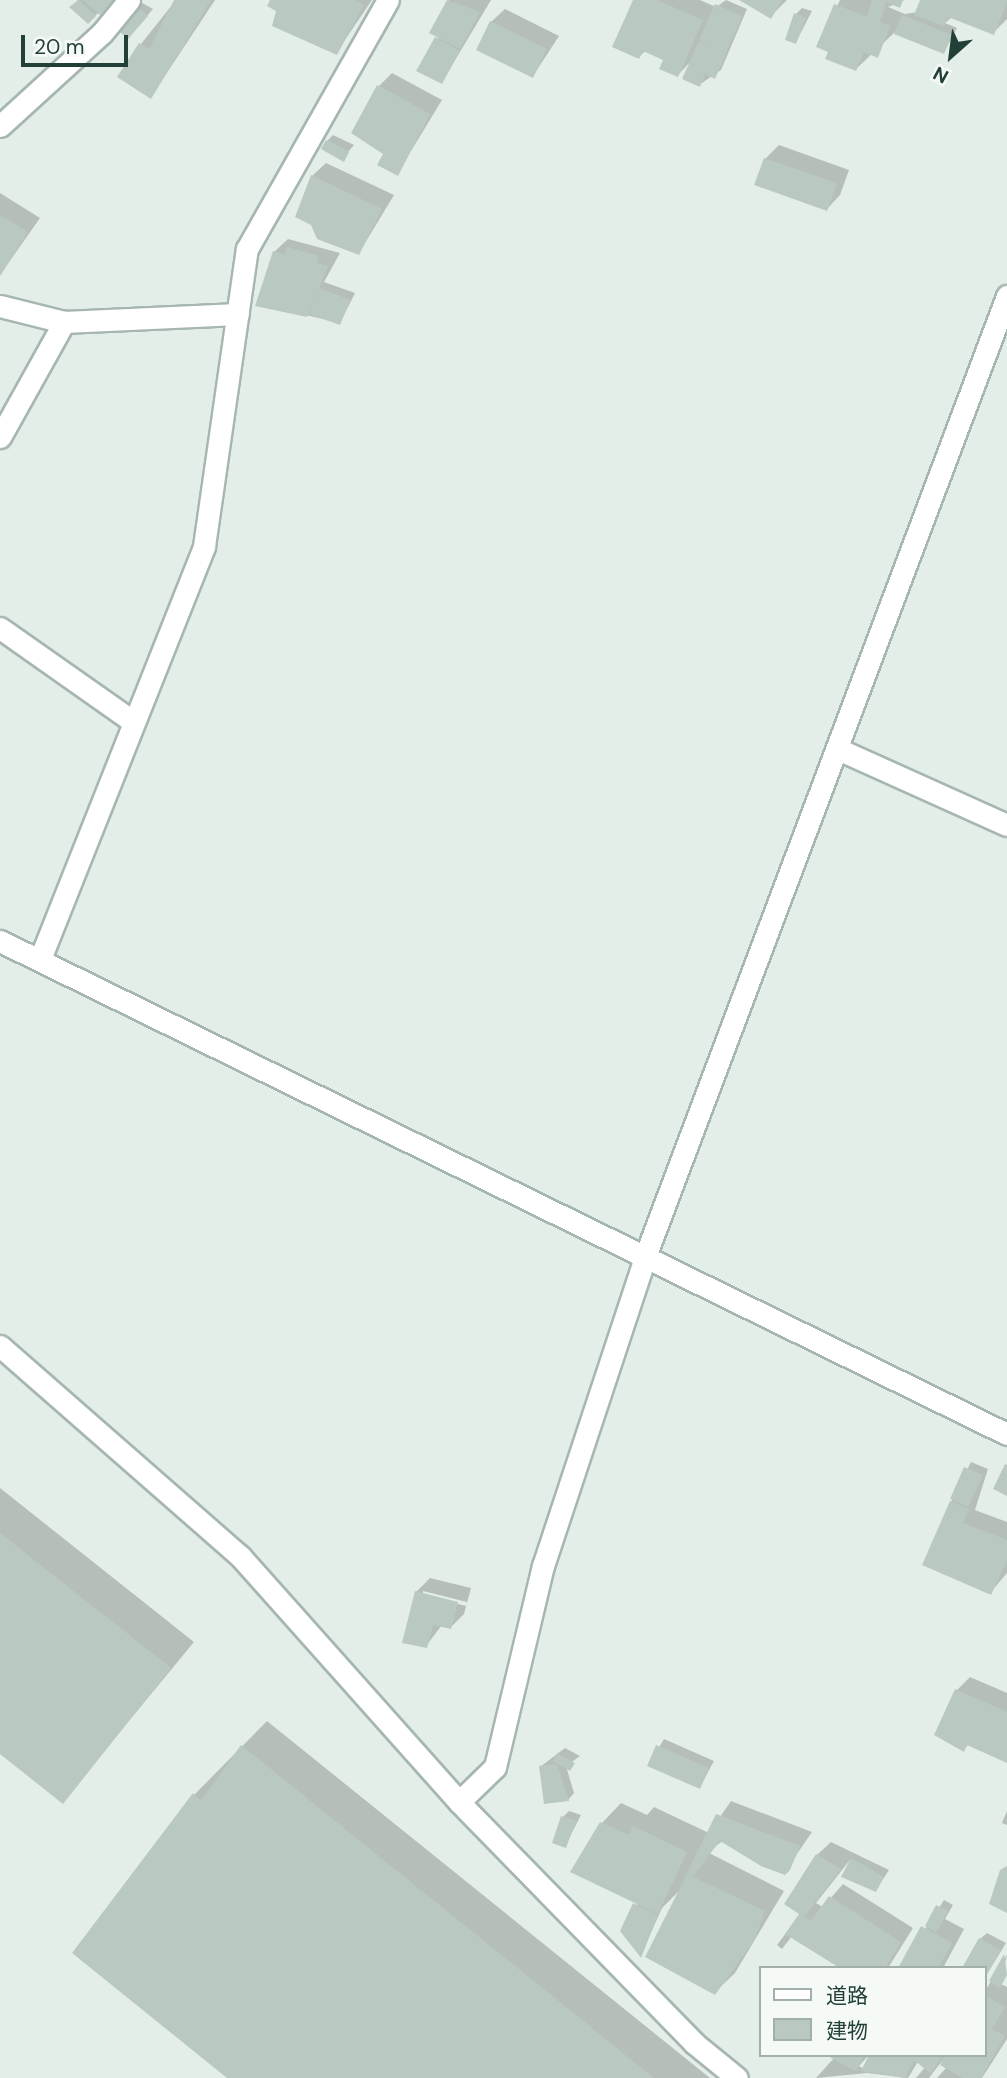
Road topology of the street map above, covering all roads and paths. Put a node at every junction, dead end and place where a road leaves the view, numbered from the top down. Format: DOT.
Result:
graph roads {
  1 [pos="129,0"];
  2 [pos="388,0"];
  3 [pos="0,126"];
  4 [pos="1007,296"];
  5 [pos="0,306"];
  6 [pos="239,314"];
  7 [pos="64,322"];
  8 [pos="0,437"];
  9 [pos="0,628"];
  10 [pos="131,720"];
  11 [pos="840,750"];
  12 [pos="1007,825"];
  13 [pos="0,941"];
  14 [pos="40,959"];
  15 [pos="646,1254"];
  16 [pos="0,1346"];
  17 [pos="1007,1434"];
  18 [pos="459,1802"];
  19 [pos="737,2078"];
  1 -- 3 [label="street"];
  2 -- 6 [label="street"];
  4 -- 11 [label="street"];
  5 -- 7 [label="street"];
  6 -- 7 [label="street"];
  6 -- 10 [label="street"];
  7 -- 8 [label="street"];
  9 -- 10 [label="street"];
  10 -- 14 [label="street"];
  11 -- 12 [label="street"];
  11 -- 15 [label="street"];
  13 -- 14 [label="street"];
  14 -- 15 [label="street"];
  15 -- 17 [label="street"];
  15 -- 18 [label="street"];
  16 -- 18 [label="street"];
  18 -- 19 [label="street"];
}
